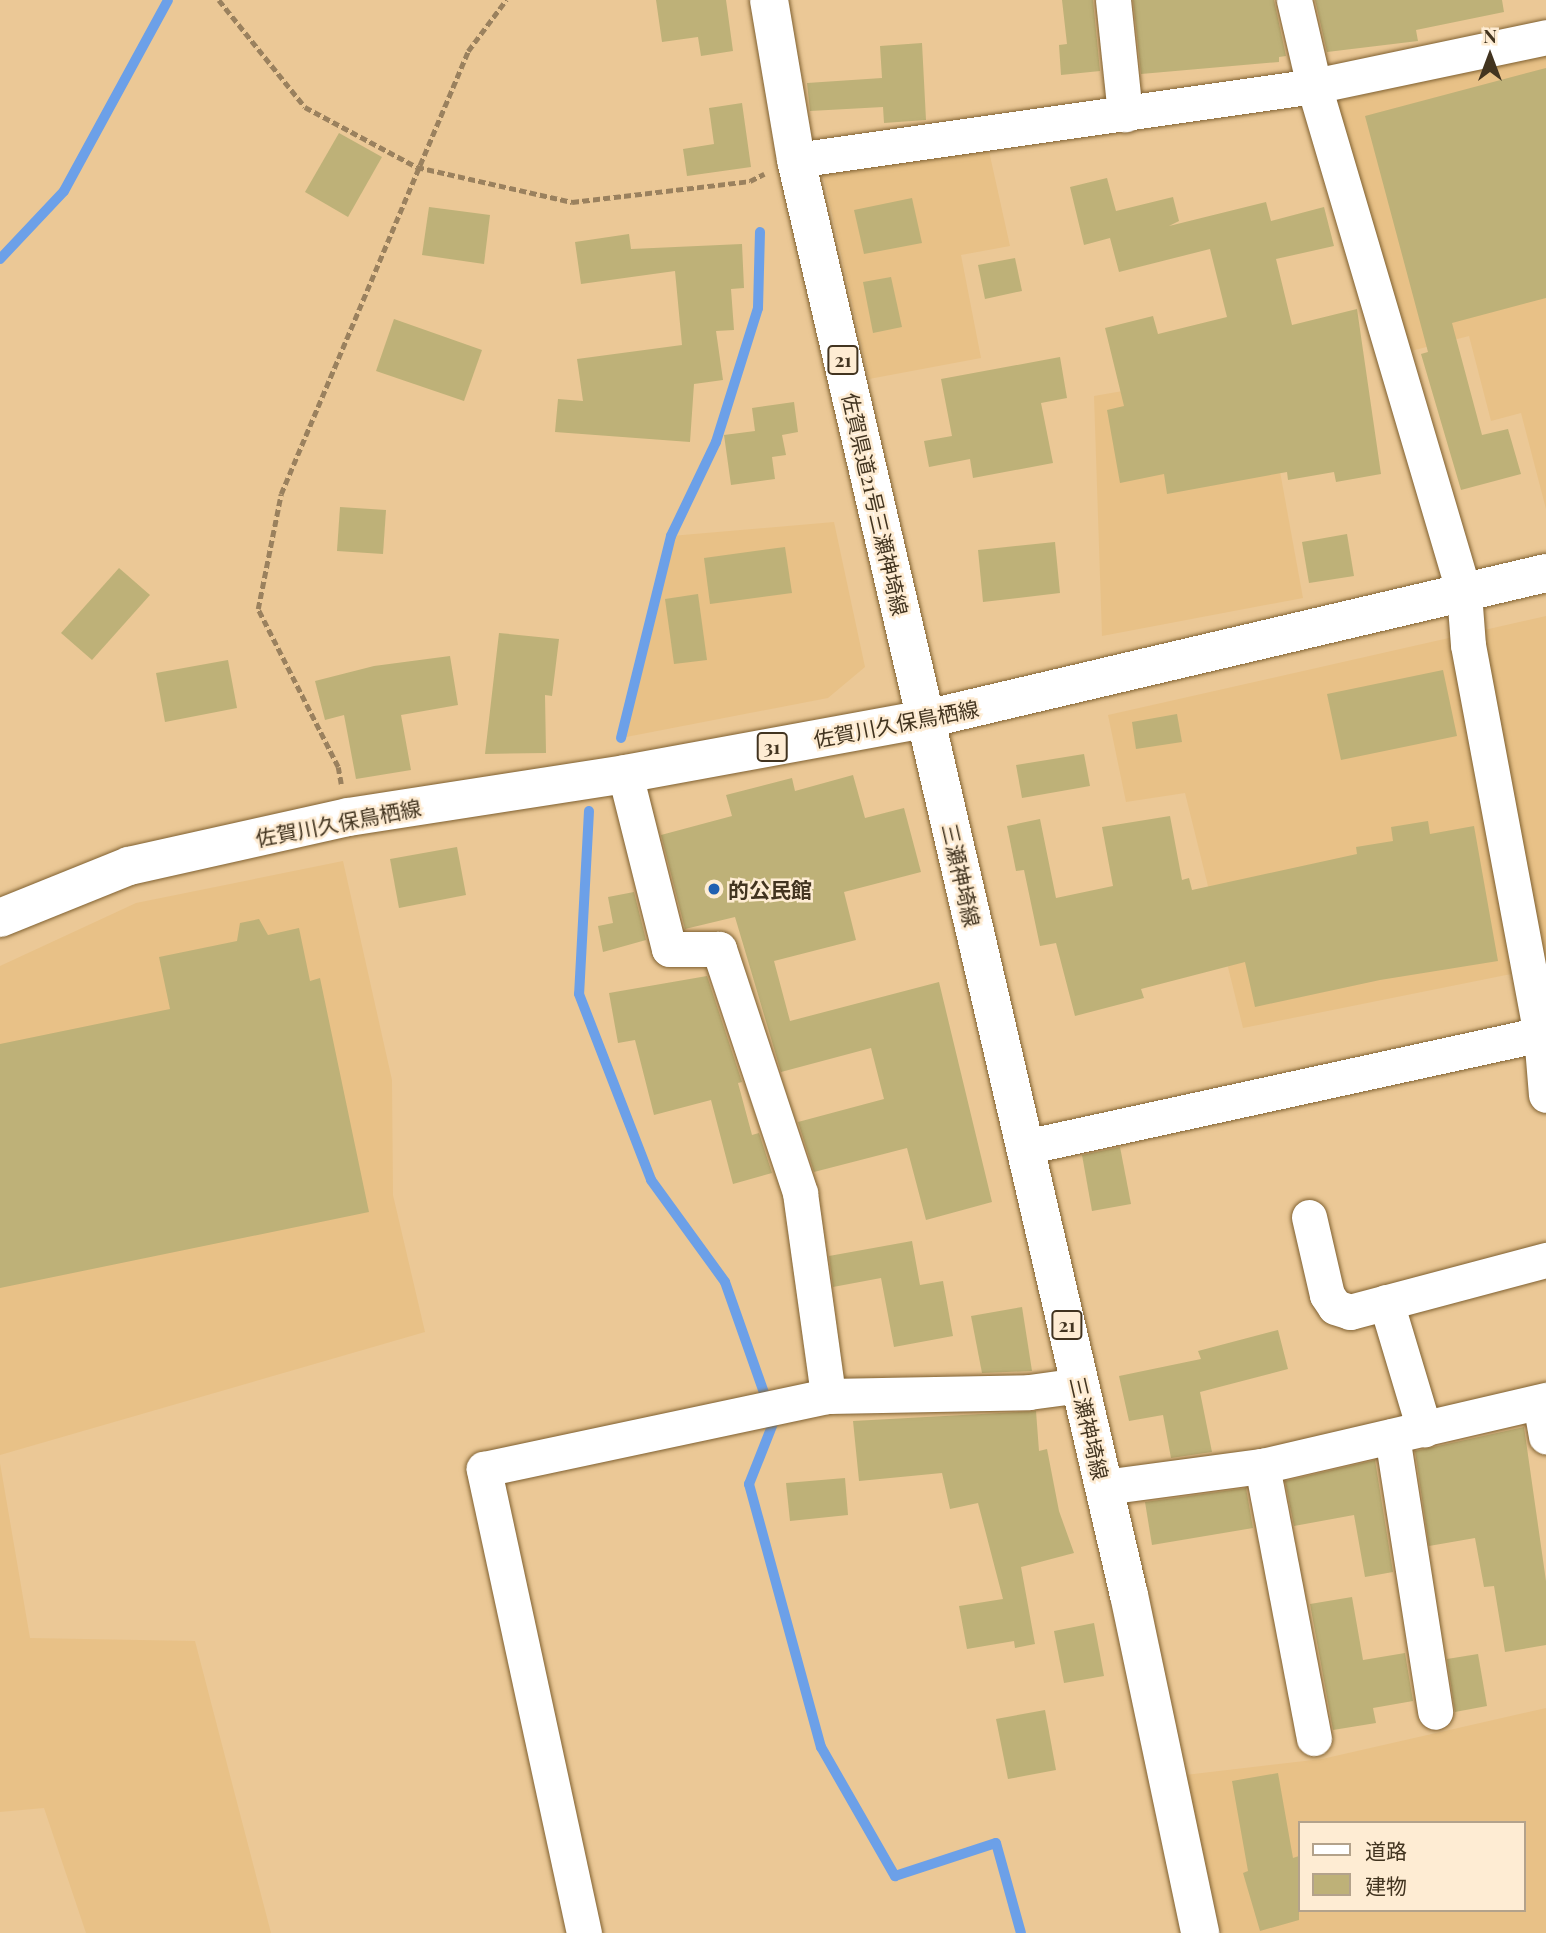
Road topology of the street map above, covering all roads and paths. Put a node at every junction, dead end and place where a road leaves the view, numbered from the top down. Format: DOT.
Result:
graph roads {
  1 [pos="219,0"];
  2 [pos="506,0"];
  3 [pos="769,0"];
  4 [pos="1113,0"];
  5 [pos="1294,0"];
  6 [pos="1546,37"];
  7 [pos="1314,86"];
  8 [pos="1125,114"];
  9 [pos="796,160"];
  10 [pos="417,167"];
  11 [pos="1546,573"];
  12 [pos="1464,593"];
  13 [pos="926,719"];
  14 [pos="625,774"];
  15 [pos="348,817"];
  16 [pos="0,918"];
  17 [pos="1543,1033"];
  18 [pos="1546,1095"];
  19 [pos="1025,1147"];
  20 [pos="1309,1217"];
  21 [pos="1546,1260"];
  22 [pos="1386,1302"];
  23 [pos="1080,1385"];
  24 [pos="828,1396"];
  25 [pos="1543,1401"];
  26 [pos="1408,1433"];
  27 [pos="1546,1436"];
  28 [pos="1262,1466"];
  29 [pos="1104,1487"];
  30 [pos="1435,1712"];
  31 [pos="1314,1738"];
  32 [pos="584,1933"];
  33 [pos="1200,1933"];
  1 -- 10 [label="path"];
  2 -- 10 [label="path"];
  3 -- 9 [label="main road, 佐賀県道21号三瀬神埼線 / 21"];
  4 -- 8 [label="street"];
  5 -- 7 [label="street"];
  6 -- 7 [label="street"];
  7 -- 8 [label="street"];
  7 -- 12 [label="street"];
  8 -- 9 [label="street"];
  9 -- 10 [label="path"];
  9 -- 13 [label="main road, 佐賀県道21号三瀬神埼線 / 21"];
  10 -- 15 [label="path"];
  11 -- 12 [label="main road, 佐賀川久保鳥栖線 / 31"];
  12 -- 13 [label="main road, 佐賀川久保鳥栖線 / 31"];
  12 -- 17 [label="street"];
  13 -- 14 [label="main road, 佐賀川久保鳥栖線 / 31"];
  13 -- 19 [label="main road, 三瀬神埼線 / 21"];
  14 -- 15 [label="main road, 佐賀川久保鳥栖線 / 31"];
  14 -- 24 [label="street"];
  15 -- 16 [label="main road, 佐賀川久保鳥栖線 / 31"];
  17 -- 18 [label="street"];
  17 -- 19 [label="street"];
  19 -- 23 [label="main road, 三瀬神埼線 / 21"];
  20 -- 22 [label="street"];
  21 -- 22 [label="street"];
  22 -- 26 [label="street"];
  23 -- 24 [label="street"];
  23 -- 29 [label="main road, 三瀬神埼線 / 21"];
  24 -- 32 [label="street"];
  25 -- 26 [label="street"];
  25 -- 27 [label="street"];
  26 -- 28 [label="street"];
  26 -- 30 [label="street"];
  28 -- 29 [label="street"];
  28 -- 31 [label="street"];
  29 -- 33 [label="main road, 三瀬神埼線 / 21"];
}
